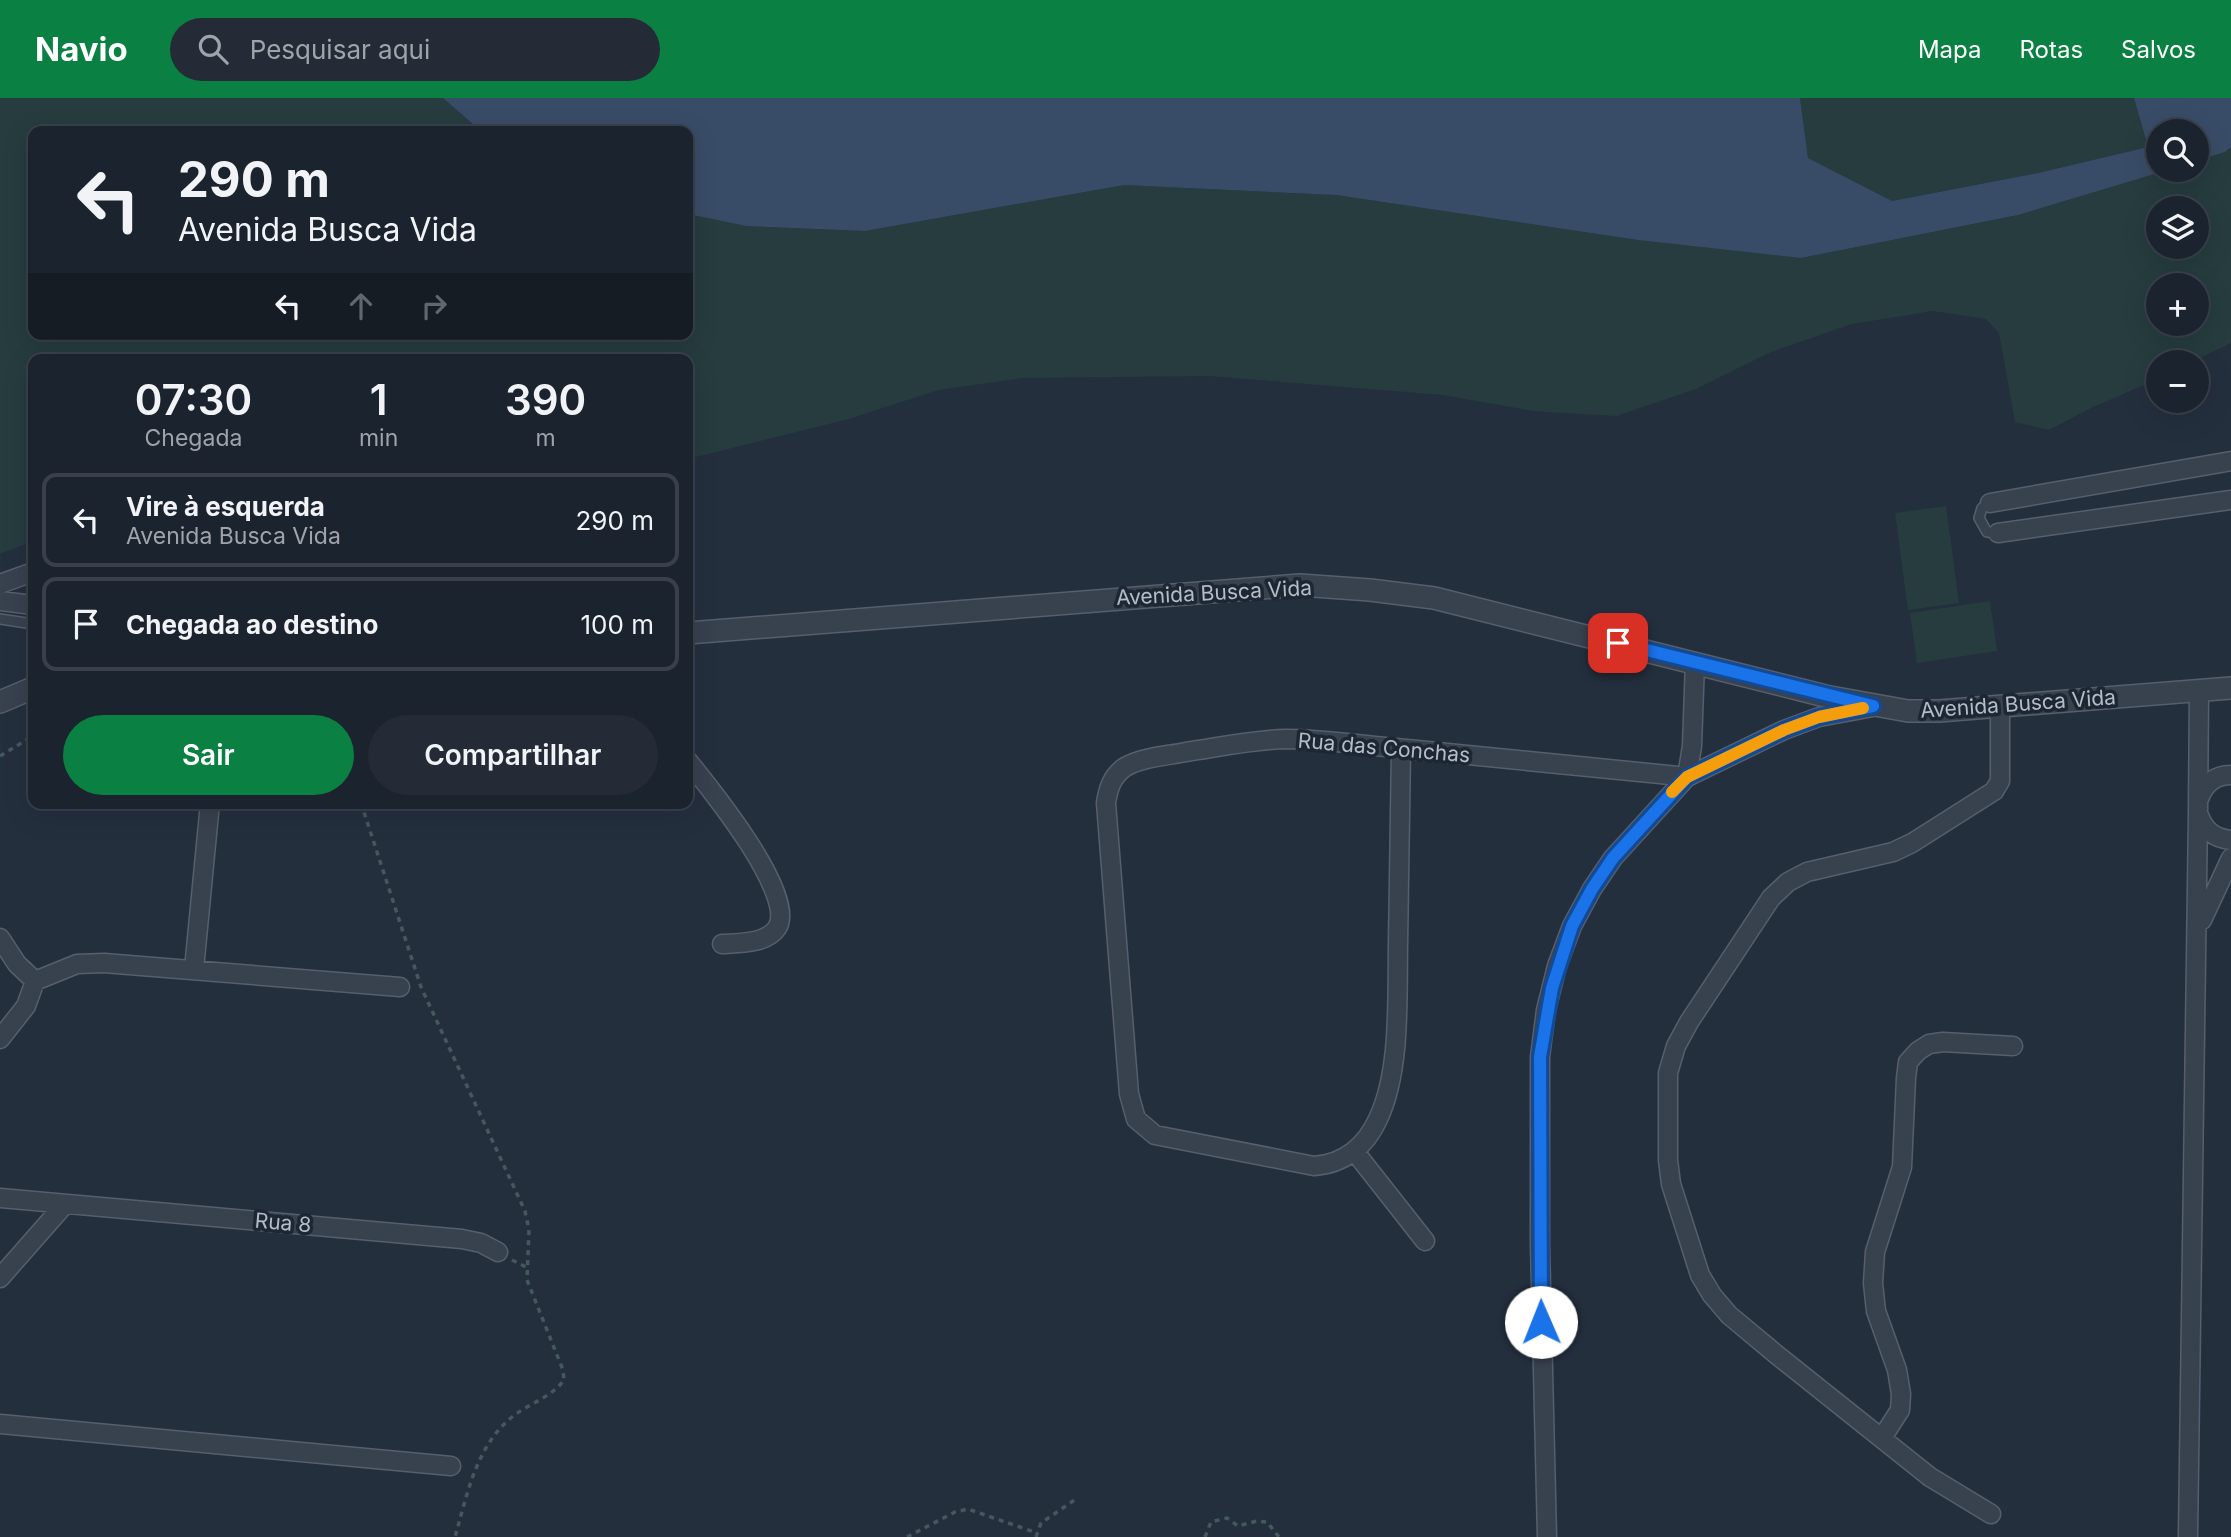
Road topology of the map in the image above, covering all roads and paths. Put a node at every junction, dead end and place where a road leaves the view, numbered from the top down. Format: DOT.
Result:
graph roads {
  1 [pos="2231,461"];
  2 [pos="2231,500"];
  3 [pos="1990,503"];
  4 [pos="1998,533"];
  5 [pos="28,574"];
  6 [pos="0,584"];
  7 [pos="0,601"];
  8 [pos="28,604"];
  9 [pos="0,619"];
  10 [pos="28,623"];
  11 [pos="693,633"];
  12 [pos="1695,663"];
  13 [pos="2231,688"];
  14 [pos="28,690"];
  15 [pos="2199,691"];
  16 [pos="0,702"];
  17 [pos="1873,706"];
  18 [pos="2000,706"];
  19 [pos="28,739"];
  20 [pos="1401,749"];
  21 [pos="0,756"];
  22 [pos="693,767"];
  23 [pos="2231,775"];
  24 [pos="1687,777"];
  25 [pos="2198,807"];
  26 [pos="209,809"];
  27 [pos="363,809"];
  28 [pos="2231,840"];
  29 [pos="2231,858"];
  30 [pos="2197,930"];
  31 [pos="0,938"];
  32 [pos="722,944"];
  33 [pos="194,969"];
  34 [pos="35,981"];
  35 [pos="400,987"];
  36 [pos="0,1039"];
  37 [pos="2013,1046"];
  38 [pos="1355,1152"];
  39 [pos="0,1198"];
  40 [pos="65,1204"];
  41 [pos="1425,1241"];
  42 [pos="498,1252"];
  43 [pos="0,1278"];
  44 [pos="0,1424"];
  45 [pos="1882,1438"];
  46 [pos="451,1466"];
  47 [pos="1076,1499"];
  48 [pos="1991,1514"];
  49 [pos="1037,1535"];
  50 [pos="455,1537"];
  51 [pos="907,1537"];
  52 [pos="1205,1537"];
  53 [pos="1279,1537"];
  54 [pos="1546,1537"];
  55 [pos="2188,1537"];
  1 -- 3 [label="street"];
  2 -- 4 [label="street"];
  3 -- 4 [label="lane"];
  5 -- 6 [label="street"];
  7 -- 8 [label="street"];
  9 -- 10 [label="lane"];
  11 -- 12 [label="street, Avenida Busca Vida"];
  12 -- 17 [label="street, Avenida Busca Vida"];
  12 -- 24 [label="street"];
  13 -- 15 [label="street, Avenida Busca Vida"];
  14 -- 16 [label="street"];
  15 -- 18 [label="street, Avenida Busca Vida"];
  15 -- 25 [label="street"];
  17 -- 18 [label="street, Avenida Busca Vida"];
  17 -- 24 [label="street"];
  18 -- 45 [label="street"];
  19 -- 21 [label="path"];
  20 -- 24 [label="street, Rua das Conchas"];
  20 -- 38 [label="street"];
  20 -- 38 [label="street, Rua das Conchas"];
  22 -- 32 [label="street"];
  23 -- 25 [label="street"];
  24 -- 54 [label="street"];
  25 -- 28 [label="street"];
  25 -- 30 [label="street"];
  26 -- 33 [label="street"];
  27 -- 50 [label="path"];
  29 -- 30 [label="street"];
  30 -- 55 [label="street"];
  31 -- 34 [label="street"];
  33 -- 34 [label="street"];
  33 -- 35 [label="street"];
  34 -- 36 [label="street"];
  37 -- 45 [label="street"];
  38 -- 41 [label="street"];
  39 -- 40 [label="street, Rua 8"];
  40 -- 42 [label="street, Rua 8"];
  40 -- 43 [label="street"];
  44 -- 46 [label="street"];
  45 -- 48 [label="street"];
  47 -- 49 [label="path"];
  49 -- 51 [label="path"];
  52 -- 53 [label="path"];
}
